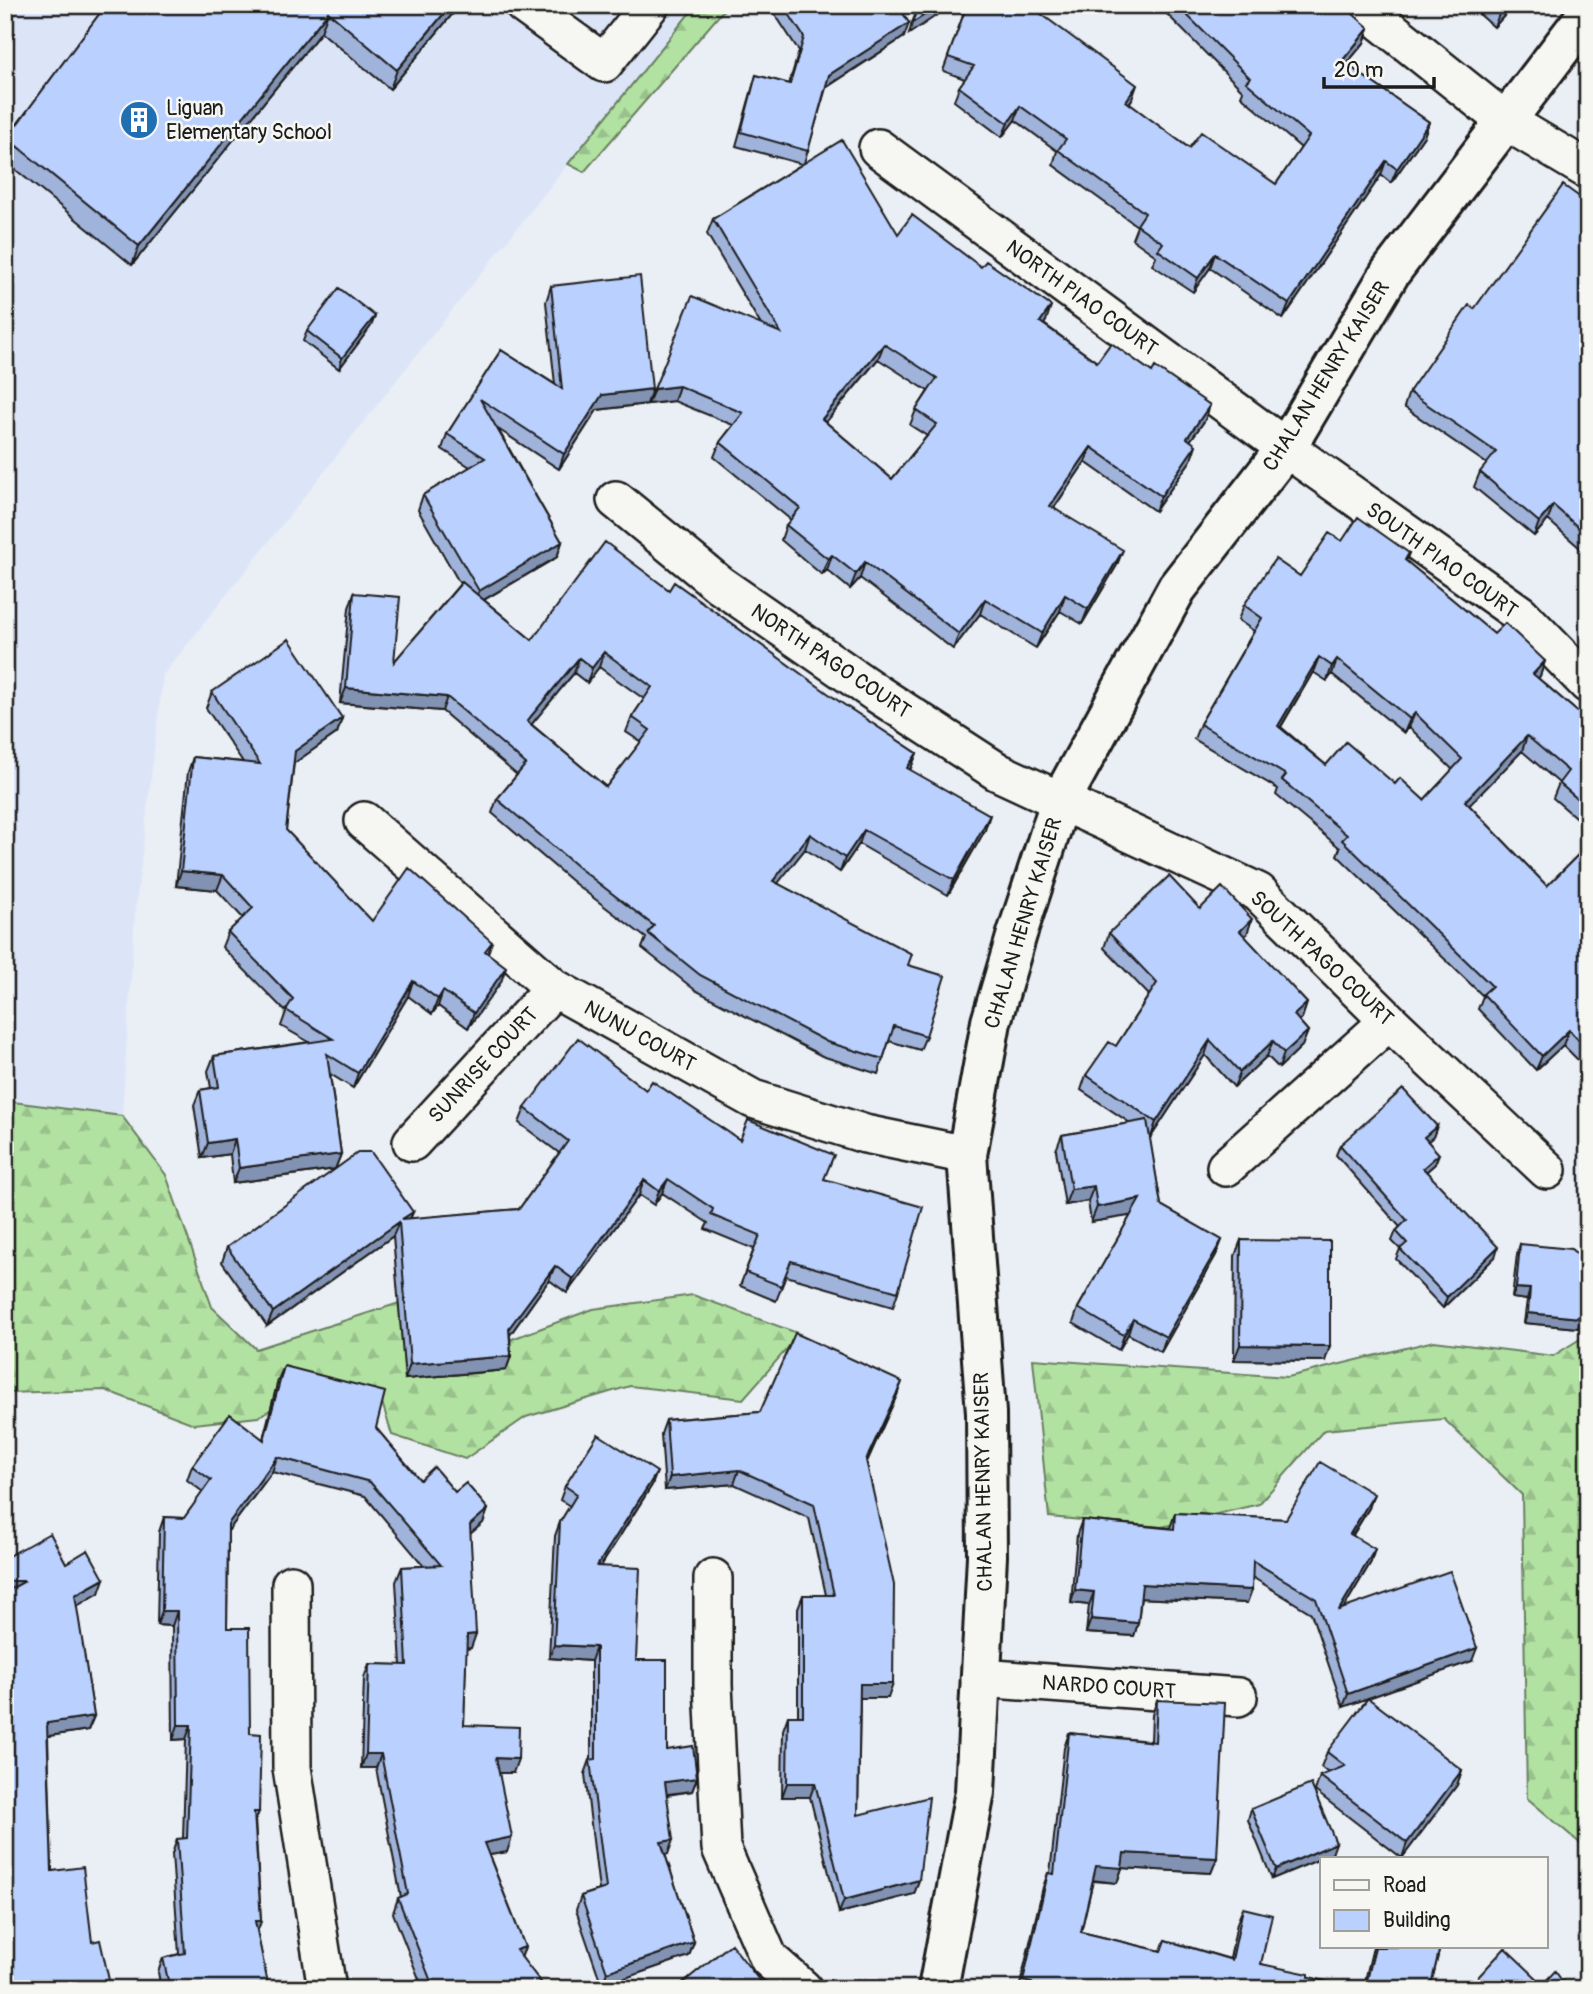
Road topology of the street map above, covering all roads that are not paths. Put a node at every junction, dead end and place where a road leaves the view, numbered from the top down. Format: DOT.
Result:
graph roads {
  1 [pos="524,5"];
  2 [pos="650,5"];
  3 [pos="1360,5"];
  4 [pos="1588,13"];
  5 [pos="1504,120"];
  6 [pos="878,148"];
  7 [pos="1588,170"];
  8 [pos="1286,448"];
  9 [pos="615,500"];
  10 [pos="1588,684"];
  11 [pos="1060,802"];
  12 [pos="364,821"];
  13 [pos="554,988"];
  14 [pos="1389,1021"];
  15 [pos="412,1142"];
  16 [pos="967,1155"];
  17 [pos="1226,1167"];
  18 [pos="1547,1170"];
  19 [pos="713,1578"];
  20 [pos="291,1584"];
  21 [pos="980,1678"];
  22 [pos="1238,1697"];
  23 [pos="327,1989"];
  24 [pos="803,1989"];
  25 [pos="938,1989"];
  1 -- 2 [label="street"];
  3 -- 5 [label="street"];
  4 -- 5 [label="street, CHALAN HENRY KAISER"];
  5 -- 7 [label="street"];
  5 -- 8 [label="street, CHALAN HENRY KAISER"];
  6 -- 8 [label="street, NORTH PIAO COURT"];
  8 -- 10 [label="street, SOUTH PIAO COURT"];
  8 -- 11 [label="street, CHALAN HENRY KAISER"];
  9 -- 11 [label="street, NORTH PAGO COURT"];
  11 -- 14 [label="street, SOUTH PAGO COURT"];
  11 -- 16 [label="street, CHALAN HENRY KAISER"];
  12 -- 13 [label="street, NUNU COURT"];
  13 -- 15 [label="street, SUNRISE COURT"];
  13 -- 16 [label="street, NUNU COURT"];
  14 -- 17 [label="street"];
  14 -- 18 [label="street, SOUTH PAGO COURT"];
  16 -- 21 [label="street, CHALAN HENRY KAISER"];
  19 -- 24 [label="street"];
  20 -- 23 [label="street"];
  21 -- 22 [label="street, NARDO COURT"];
  21 -- 25 [label="street, CHALAN HENRY KAISER"];
}
